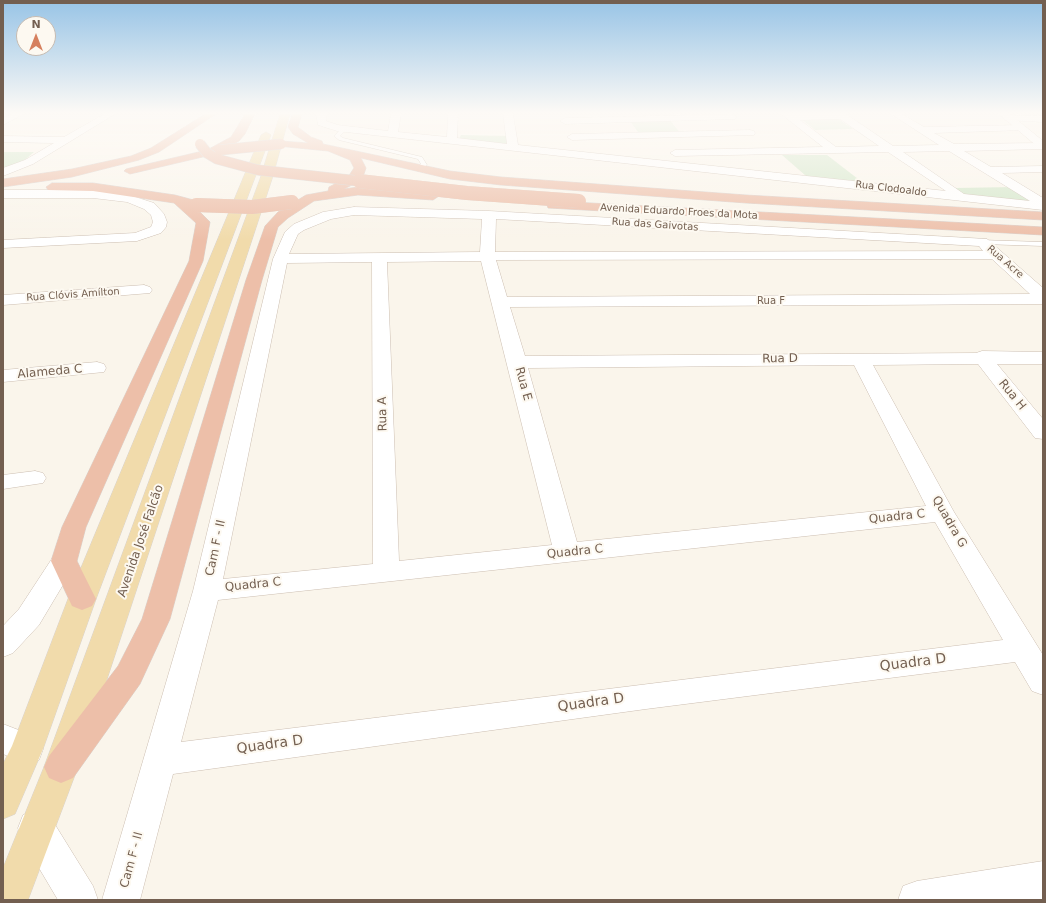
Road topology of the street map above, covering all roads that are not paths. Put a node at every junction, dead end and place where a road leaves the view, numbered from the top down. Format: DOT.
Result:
graph roads {
  1 [pos="39,156"];
  2 [pos="140,156"];
  3 [pos="198,156"];
  4 [pos="200,156"];
  5 [pos="212,156"];
  6 [pos="262,156"];
  7 [pos="267,156"];
  8 [pos="351,156"];
  9 [pos="366,156"];
  10 [pos="412,156"];
  11 [pos="598,156"];
  12 [pos="903,156"];
  13 [pos="966,156"];
  14 [pos="418,168"];
  15 [pos="1043,169"];
  16 [pos="990,170"];
  17 [pos="3,172"];
  18 [pos="857,173"];
  19 [pos="450,175"];
  20 [pos="257,180"];
  21 [pos="3,183"];
  22 [pos="874,186"];
  23 [pos="978,186"];
  24 [pos="993,186"];
  25 [pos="1015,186"];
  26 [pos="949,187"];
  27 [pos="3,188"];
  28 [pos="3,194"];
  29 [pos="962,197"];
  30 [pos="179,201"];
  31 [pos="311,203"];
  32 [pos="1043,203"];
  33 [pos="1043,206"];
  34 [pos="877,207"];
  35 [pos="793,211"];
  36 [pos="489,215"];
  37 [pos="729,215"];
  38 [pos="1043,216"];
  39 [pos="1043,224"];
  40 [pos="966,228"];
  41 [pos="1043,231"];
  42 [pos="760,232"];
  43 [pos="982,242"];
  44 [pos="3,244"];
  45 [pos="1043,244"];
  46 [pos="770,255"];
  47 [pos="997,255"];
  48 [pos="487,256"];
  49 [pos="379,258"];
  50 [pos="280,259"];
  51 [pos="144,290"];
  52 [pos="1043,298"];
  53 [pos="3,300"];
  54 [pos="499,302"];
  55 [pos="982,357"];
  56 [pos="860,358"];
  57 [pos="1043,358"];
  58 [pos="517,362"];
  59 [pos="97,368"];
  60 [pos="3,376"];
  61 [pos="1043,433"];
  62 [pos="35,478"];
  63 [pos="3,482"];
  64 [pos="942,513"];
  65 [pos="567,553"];
  66 [pos="64,561"];
  67 [pos="386,570"];
  68 [pos="207,591"];
  69 [pos="82,600"];
  70 [pos="3,644"];
  71 [pos="1024,649"];
  72 [pos="1043,682"];
  73 [pos="15,744"];
  74 [pos="159,760"];
  75 [pos="61,767"];
  76 [pos="3,802"];
  77 [pos="36,828"];
  78 [pos="1043,880"];
  79 [pos="9,900"];
  80 [pos="79,900"];
  81 [pos="121,900"];
  82 [pos="916,900"];
  1 -- 17 [label="street"];
  2 -- 21 [label="highway"];
  3 -- 21 [label="highway, Avenida Eduardo Froes da Mota"];
  4 -- 30 [label="highway, Avenida Eduardo Froes da Mota"];
  5 -- 35 [label="highway, bridge"];
  6 -- 20 [label="main road"];
  7 -- 20 [label="main road"];
  8 -- 31 [label="highway, Avenida Eduardo Froes da Mota"];
  9 -- 14 [label="highway, Avenida Eduardo Froes da Mota"];
  10 -- 14 [label="lane"];
  11 -- 22 [label="street, Rua Clodoaldo"];
  12 -- 26 [label="street"];
  13 -- 16 [label="street"];
  14 -- 19 [label="highway, Avenida Eduardo Froes da Mota"];
  15 -- 16 [label="street"];
  16 -- 25 [label="street"];
  18 -- 22 [label="street"];
  19 -- 34 [label="highway, Avenida Eduardo Froes da Mota"];
  19 -- 35 [label="highway"];
  20 -- 69 [label="main road"];
  20 -- 75 [label="main road, Avenida José Falcão"];
  22 -- 29 [label="street, Rua Clodoaldo"];
  22 -- 34 [label="street"];
  23 -- 26 [label="street"];
  24 -- 25 [label="street"];
  25 -- 32 [label="street"];
  26 -- 29 [label="street"];
  27 -- 30 [label="highway, Avenida Eduardo Froes da Mota"];
  28 -- 44 [label="street"];
  29 -- 33 [label="street, Rua Clodoaldo"];
  30 -- 31 [label="highway, Avenida Eduardo Froes da Mota, bridge"];
  30 -- 66 [label="highway"];
  31 -- 36 [label="street, Rua das Gaivotas"];
  31 -- 37 [label="highway, Avenida Eduardo Froes da Mota"];
  31 -- 50 [label="street, Cam F - II"];
  31 -- 75 [label="highway"];
  34 -- 38 [label="highway, Avenida Eduardo Froes da Mota"];
  35 -- 39 [label="highway"];
  36 -- 42 [label="street, Rua das Gaivotas"];
  36 -- 48 [label="street, Rua E"];
  37 -- 40 [label="highway, Avenida Eduardo Froes da Mota"];
  37 -- 42 [label="street"];
  40 -- 41 [label="highway, Avenida Eduardo Froes da Mota"];
  40 -- 43 [label="street, Rua Acre"];
  42 -- 43 [label="street, Rua das Gaivotas"];
  42 -- 46 [label="street"];
  43 -- 45 [label="lane"];
  43 -- 47 [label="street, Rua Acre"];
  46 -- 47 [label="street"];
  46 -- 48 [label="street"];
  47 -- 52 [label="street, Rua Acre"];
  48 -- 49 [label="street"];
  48 -- 54 [label="street, Rua E"];
  49 -- 50 [label="street"];
  49 -- 67 [label="street, Rua A"];
  50 -- 68 [label="street, Cam F - II"];
  51 -- 53 [label="street, Rua Clóvis Amílton"];
  52 -- 54 [label="street, Rua F"];
  54 -- 58 [label="street, Rua E"];
  55 -- 56 [label="street, Rua D"];
  55 -- 57 [label="street, Rua D"];
  55 -- 61 [label="street, Rua H"];
  56 -- 58 [label="street, Rua D"];
  56 -- 64 [label="street, Quadra G"];
  58 -- 65 [label="street, Rua E"];
  59 -- 60 [label="street, Alameda C"];
  62 -- 63 [label="street"];
  64 -- 65 [label="street, Quadra C"];
  64 -- 71 [label="street, Quadra G"];
  65 -- 67 [label="street, Quadra C"];
  66 -- 69 [label="highway"];
  66 -- 70 [label="street"];
  67 -- 68 [label="street, Quadra C"];
  68 -- 74 [label="street, Cam F - II"];
  69 -- 73 [label="main road"];
  71 -- 72 [label="street, Quadra G"];
  71 -- 74 [label="street, Quadra D"];
  73 -- 76 [label="main road"];
  74 -- 81 [label="street, Cam F - II"];
  75 -- 77 [label="main road, Avenida José Falcão"];
  77 -- 79 [label="main road, Avenida José Falcão"];
  77 -- 80 [label="street"];
  78 -- 82 [label="street"];
}
